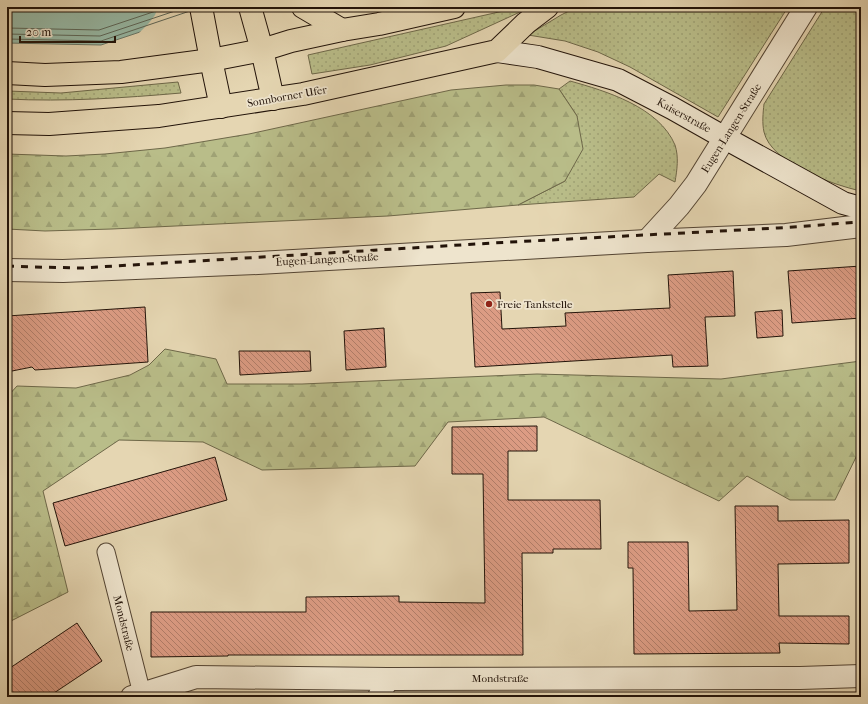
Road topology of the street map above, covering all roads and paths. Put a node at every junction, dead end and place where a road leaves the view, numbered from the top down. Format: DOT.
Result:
graph roads {
  1 [pos="250,7"];
  2 [pos="303,7"];
  3 [pos="454,7"];
  4 [pos="547,7"];
  5 [pos="806,7"];
  6 [pos="202,11"];
  7 [pos="342,30"];
  8 [pos="262,50"];
  9 [pos="497,51"];
  10 [pos="211,60"];
  11 [pos="7,73"];
  12 [pos="273,99"];
  13 [pos="221,107"];
  14 [pos="7,123"];
  15 [pos="725,138"];
  16 [pos="861,208"];
  17 [pos="861,226"];
  18 [pos="647,241"];
  19 [pos="7,270"];
  20 [pos="106,552"];
  21 [pos="861,676"];
  22 [pos="383,688"];
  23 [pos="137,696"];
  24 [pos="398,697"];
  1 -- 8 [label="main road"];
  2 -- 7 [label="main road"];
  3 -- 7 [label="main road"];
  4 -- 9 [label="main road"];
  5 -- 15 [label="street, Eugen-Langen-Straße"];
  6 -- 10 [label="main road"];
  7 -- 8 [label="main road"];
  8 -- 10 [label="main road"];
  8 -- 12 [label="main road"];
  9 -- 12 [label="main road, Sonnborner Ufer"];
  9 -- 15 [label="street, Kaiserstraße"];
  10 -- 11 [label="main road"];
  10 -- 13 [label="main road"];
  12 -- 13 [label="main road, Sonnborner Ufer"];
  13 -- 14 [label="main road, Sonnborner Ufer"];
  15 -- 16 [label="street, Kaiserstraße"];
  15 -- 18 [label="street, Eugen-Langen-Straße"];
  17 -- 18 [label="street, Eugen-Langen-Straße"];
  18 -- 19 [label="street, Eugen-Langen-Straße"];
  20 -- 23 [label="lane, Mondstraße"];
  21 -- 22 [label="street, Mondstraße"];
  22 -- 23 [label="street, Mondstraße"];
  22 -- 24 [label="street"];
}
